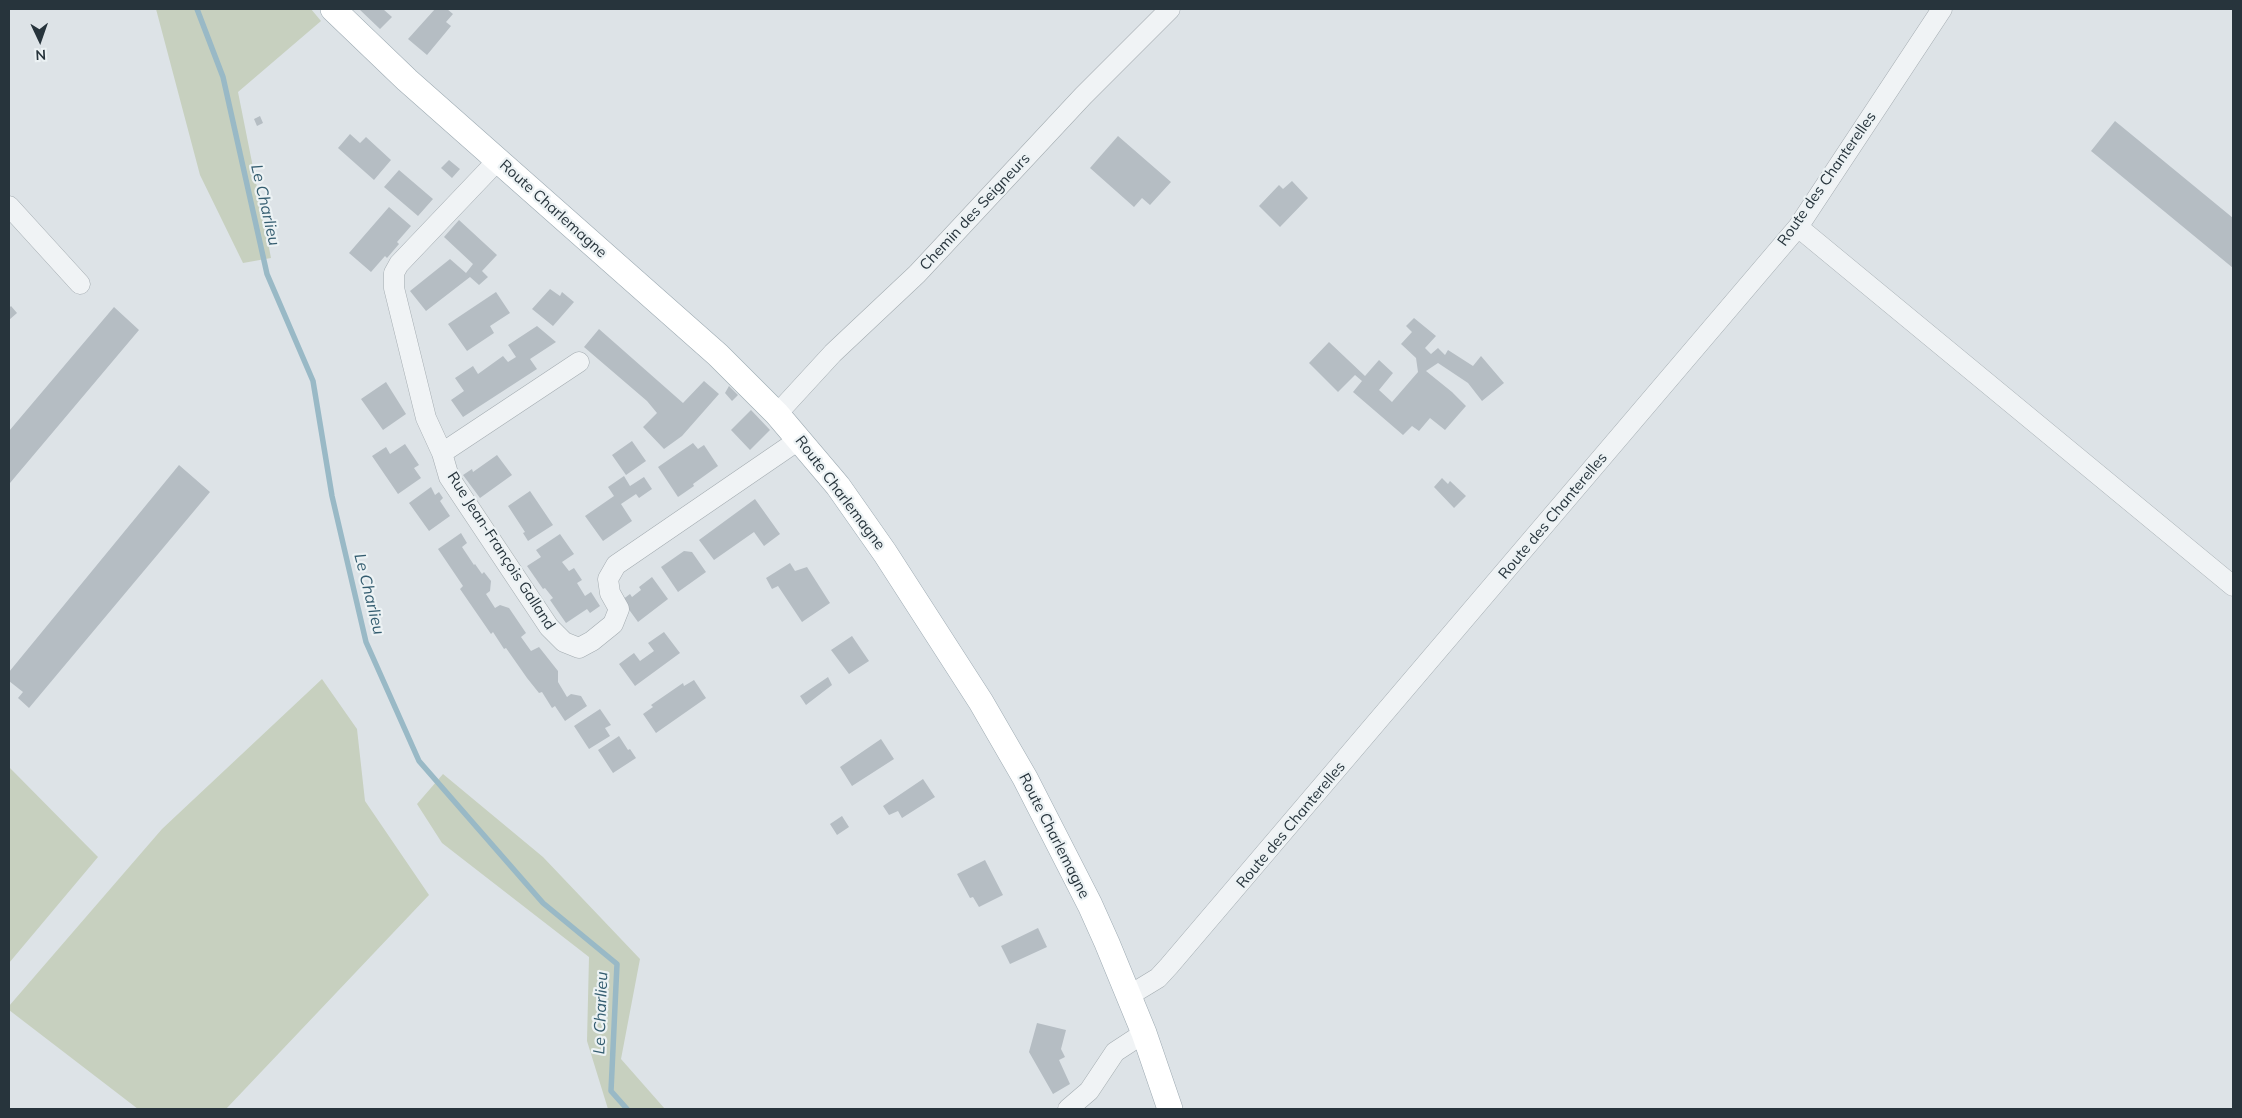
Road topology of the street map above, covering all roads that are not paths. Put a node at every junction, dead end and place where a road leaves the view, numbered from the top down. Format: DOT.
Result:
graph roads {
  1 [pos="333,9"];
  2 [pos="1170,9"];
  3 [pos="1942,9"];
  4 [pos="498,160"];
  5 [pos="9,206"];
  6 [pos="1798,227"];
  7 [pos="80,284"];
  8 [pos="578,362"];
  9 [pos="777,414"];
  10 [pos="800,439"];
  11 [pos="442,453"];
  12 [pos="2233,586"];
  13 [pos="1130,995"];
  14 [pos="1144,1033"];
  15 [pos="1068,1109"];
  16 [pos="1170,1109"];
  1 -- 4 [label="main road, Route Charlemagne"];
  2 -- 9 [label="street, Chemin des Seigneurs"];
  3 -- 6 [label="street, Route des Chanterelles"];
  4 -- 9 [label="main road, Route Charlemagne"];
  4 -- 11 [label="street, Rue Jean-François Galland"];
  5 -- 7 [label="street"];
  6 -- 12 [label="street"];
  6 -- 13 [label="street, Route des Chanterelles"];
  8 -- 11 [label="street"];
  9 -- 10 [label="main road, Route Charlemagne"];
  10 -- 11 [label="street, Rue Jean-François Galland"];
  10 -- 13 [label="main road, Route Charlemagne"];
  13 -- 14 [label="main road, Route Charlemagne"];
  14 -- 15 [label="street"];
  14 -- 16 [label="main road, Route Charlemagne"];
}
